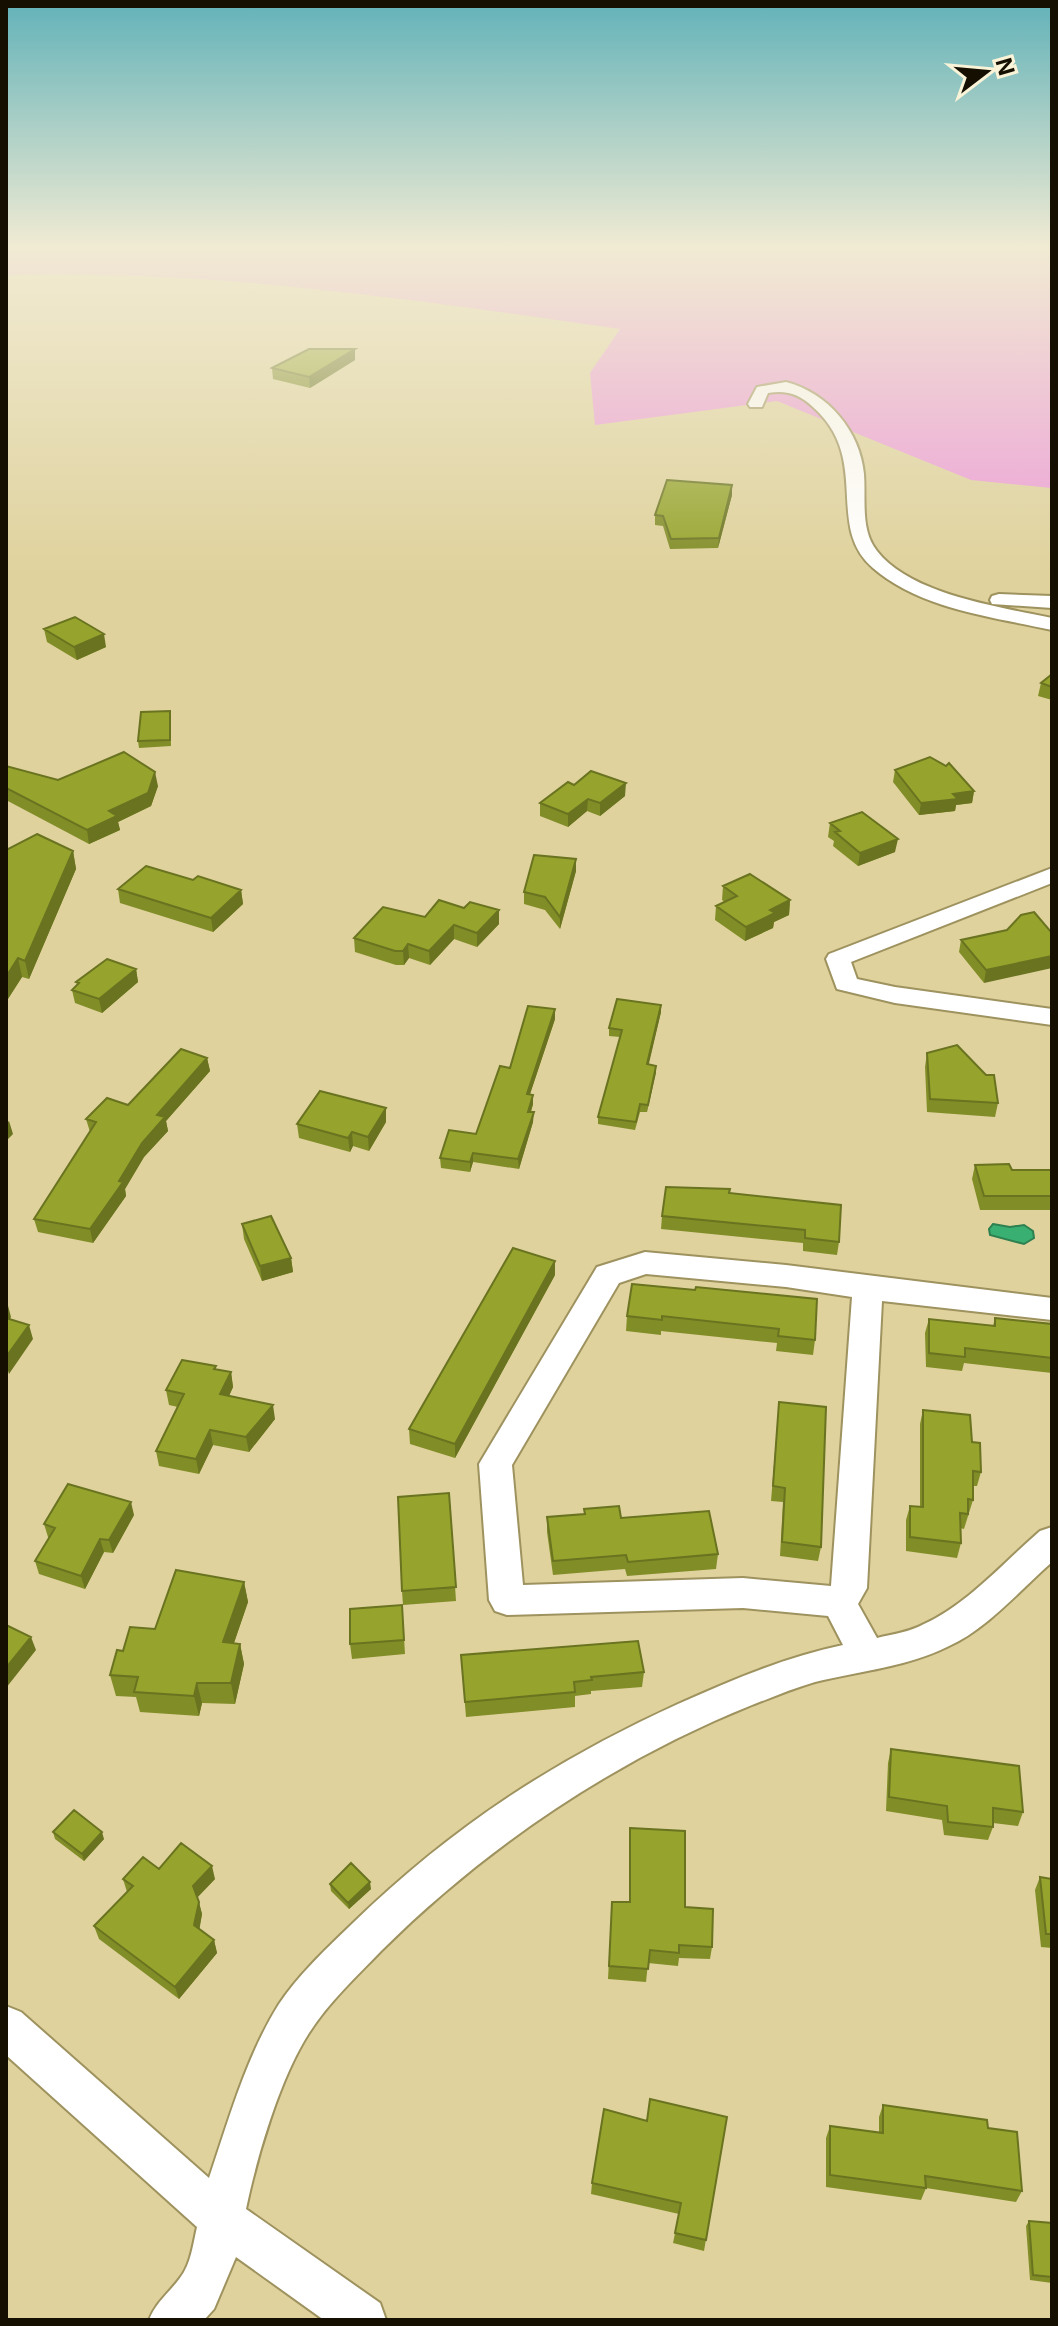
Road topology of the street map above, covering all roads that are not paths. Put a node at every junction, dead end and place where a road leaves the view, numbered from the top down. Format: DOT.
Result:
graph roads {
  1 [pos="756,404"];
  2 [pos="942,599"];
  3 [pos="1052,602"];
  4 [pos="1052,624"];
  5 [pos="1052,875"];
  6 [pos="1052,1017"];
  7 [pos="868,1288"];
  8 [pos="1052,1309"];
  9 [pos="1052,1541"];
  10 [pos="839,1602"];
  11 [pos="867,1654"];
  12 [pos="6,2027"];
  13 [pos="220,2218"];
  14 [pos="172,2320"];
  15 [pos="363,2320"];
  1 -- 2 [label="street"];
  2 -- 3 [label="street"];
  2 -- 4 [label="street"];
  5 -- 6 [label="street"];
  7 -- 8 [label="street"];
  7 -- 10 [label="street"];
  7 -- 10 [label="street"];
  9 -- 11 [label="street"];
  10 -- 11 [label="street"];
  11 -- 13 [label="street"];
  12 -- 13 [label="street"];
  13 -- 14 [label="street"];
  13 -- 15 [label="street"];
}
